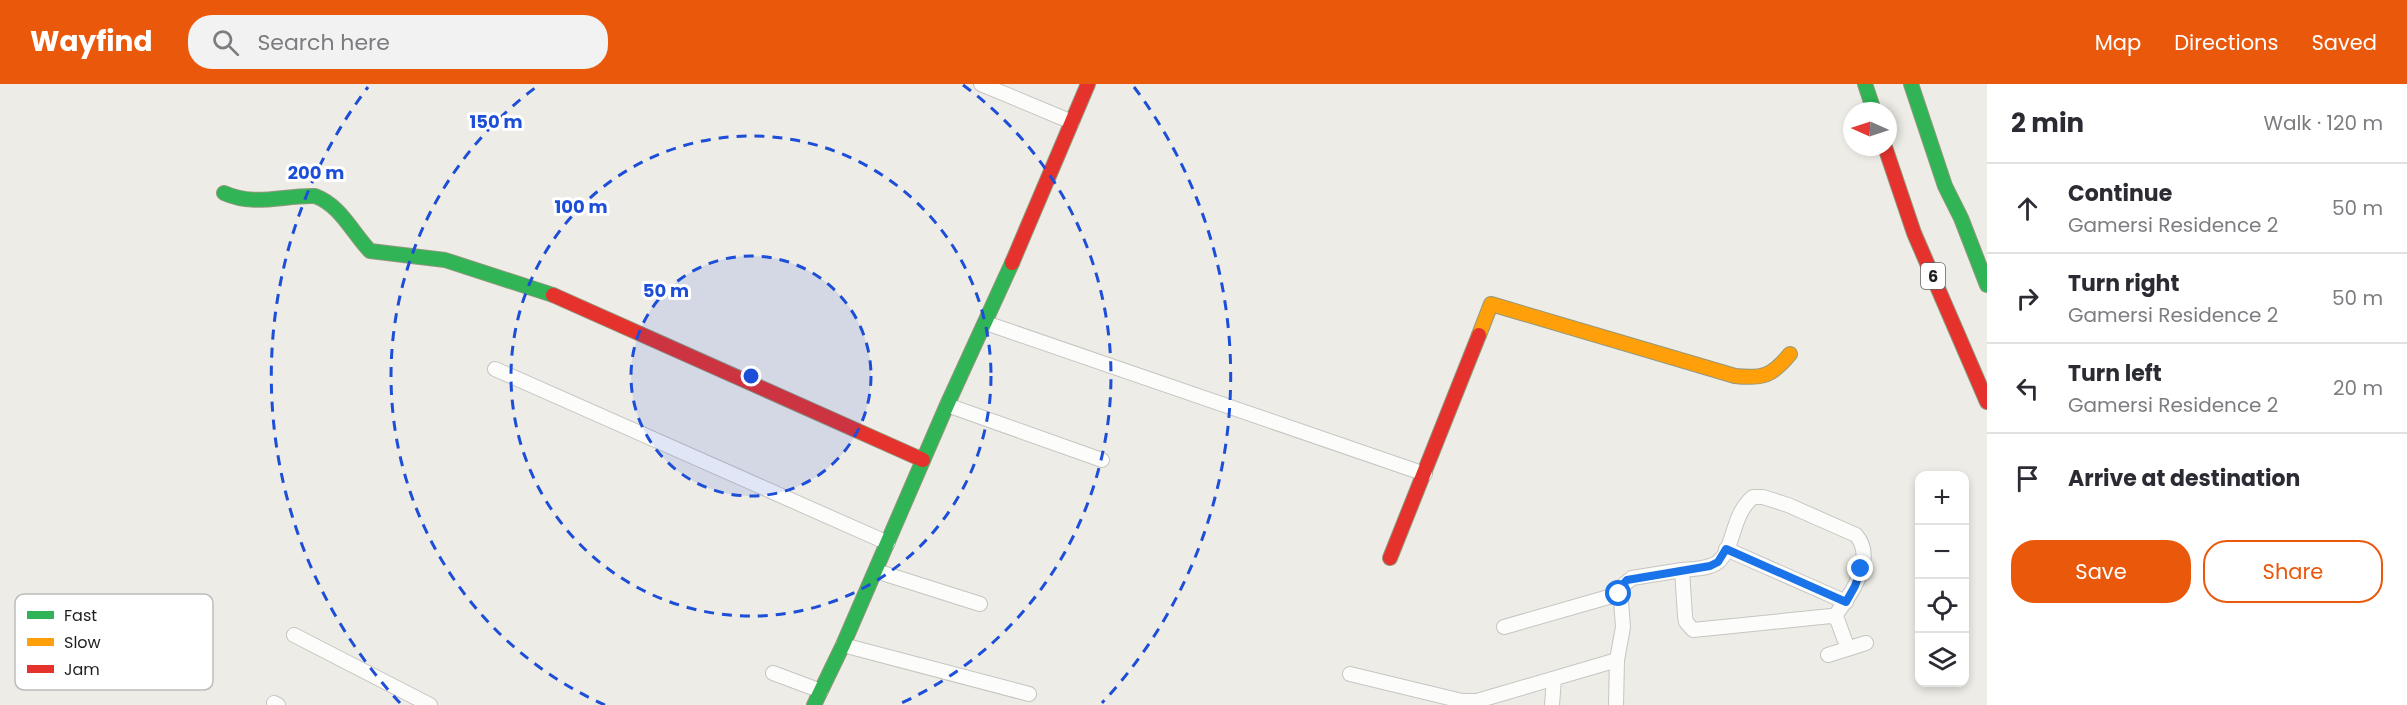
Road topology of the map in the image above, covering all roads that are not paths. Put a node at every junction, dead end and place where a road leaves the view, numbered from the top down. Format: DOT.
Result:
graph roads {
  1 [pos="981,84"];
  2 [pos="1088,84"];
  3 [pos="1865,84"];
  4 [pos="1911,84"];
  5 [pos="1871,102"];
  6 [pos="1072,122"];
  7 [pos="1888,156"];
  8 [pos="224,193"];
  9 [pos="1987,285"];
  10 [pos="986,323"];
  11 [pos="1790,354"];
  12 [pos="495,369"];
  13 [pos="1987,402"];
  14 [pos="947,405"];
  15 [pos="922,460"];
  16 [pos="1102,460"];
  17 [pos="1425,474"];
  18 [pos="888,543"];
  19 [pos="1726,549"];
  20 [pos="1390,558"];
  21 [pos="1682,570"];
  22 [pos="876,571"];
  23 [pos="1619,594"];
  24 [pos="1846,602"];
  25 [pos="980,604"];
  26 [pos="1834,617"];
  27 [pos="1504,627"];
  28 [pos="294,635"];
  29 [pos="1866,644"];
  30 [pos="843,645"];
  31 [pos="1848,649"];
  32 [pos="1828,655"];
  33 [pos="1617,660"];
  34 [pos="774,673"];
  35 [pos="1350,674"];
  36 [pos="1554,678"];
  37 [pos="821,691"];
  38 [pos="1029,694"];
  39 [pos="430,705"];
  40 [pos="814,705"];
  41 [pos="1552,705"];
  42 [pos="1616,705"];
  1 -- 6 [label="street"];
  2 -- 6 [label="main road"];
  3 -- 5 [label="main road"];
  4 -- 9 [label="main road"];
  6 -- 10 [label="main road"];
  7 -- 13 [label="main road, 6"];
  8 -- 15 [label="main road"];
  10 -- 14 [label="main road"];
  10 -- 17 [label="street"];
  11 -- 17 [label="main road"];
  12 -- 18 [label="street"];
  14 -- 15 [label="main road"];
  14 -- 16 [label="street"];
  15 -- 18 [label="main road"];
  17 -- 20 [label="main road"];
  18 -- 22 [label="main road"];
  19 -- 21 [label="street"];
  19 -- 24 [label="street"];
  19 -- 24 [label="street"];
  21 -- 23 [label="street"];
  21 -- 26 [label="street"];
  22 -- 25 [label="street"];
  22 -- 30 [label="main road"];
  23 -- 27 [label="street"];
  23 -- 33 [label="street"];
  24 -- 26 [label="street"];
  26 -- 31 [label="street"];
  28 -- 39 [label="street"];
  29 -- 31 [label="street"];
  30 -- 37 [label="main road"];
  30 -- 38 [label="street"];
  31 -- 32 [label="street"];
  33 -- 36 [label="street"];
  33 -- 42 [label="street"];
  34 -- 37 [label="street"];
  35 -- 36 [label="street"];
  36 -- 41 [label="street"];
  37 -- 40 [label="main road"];
}
